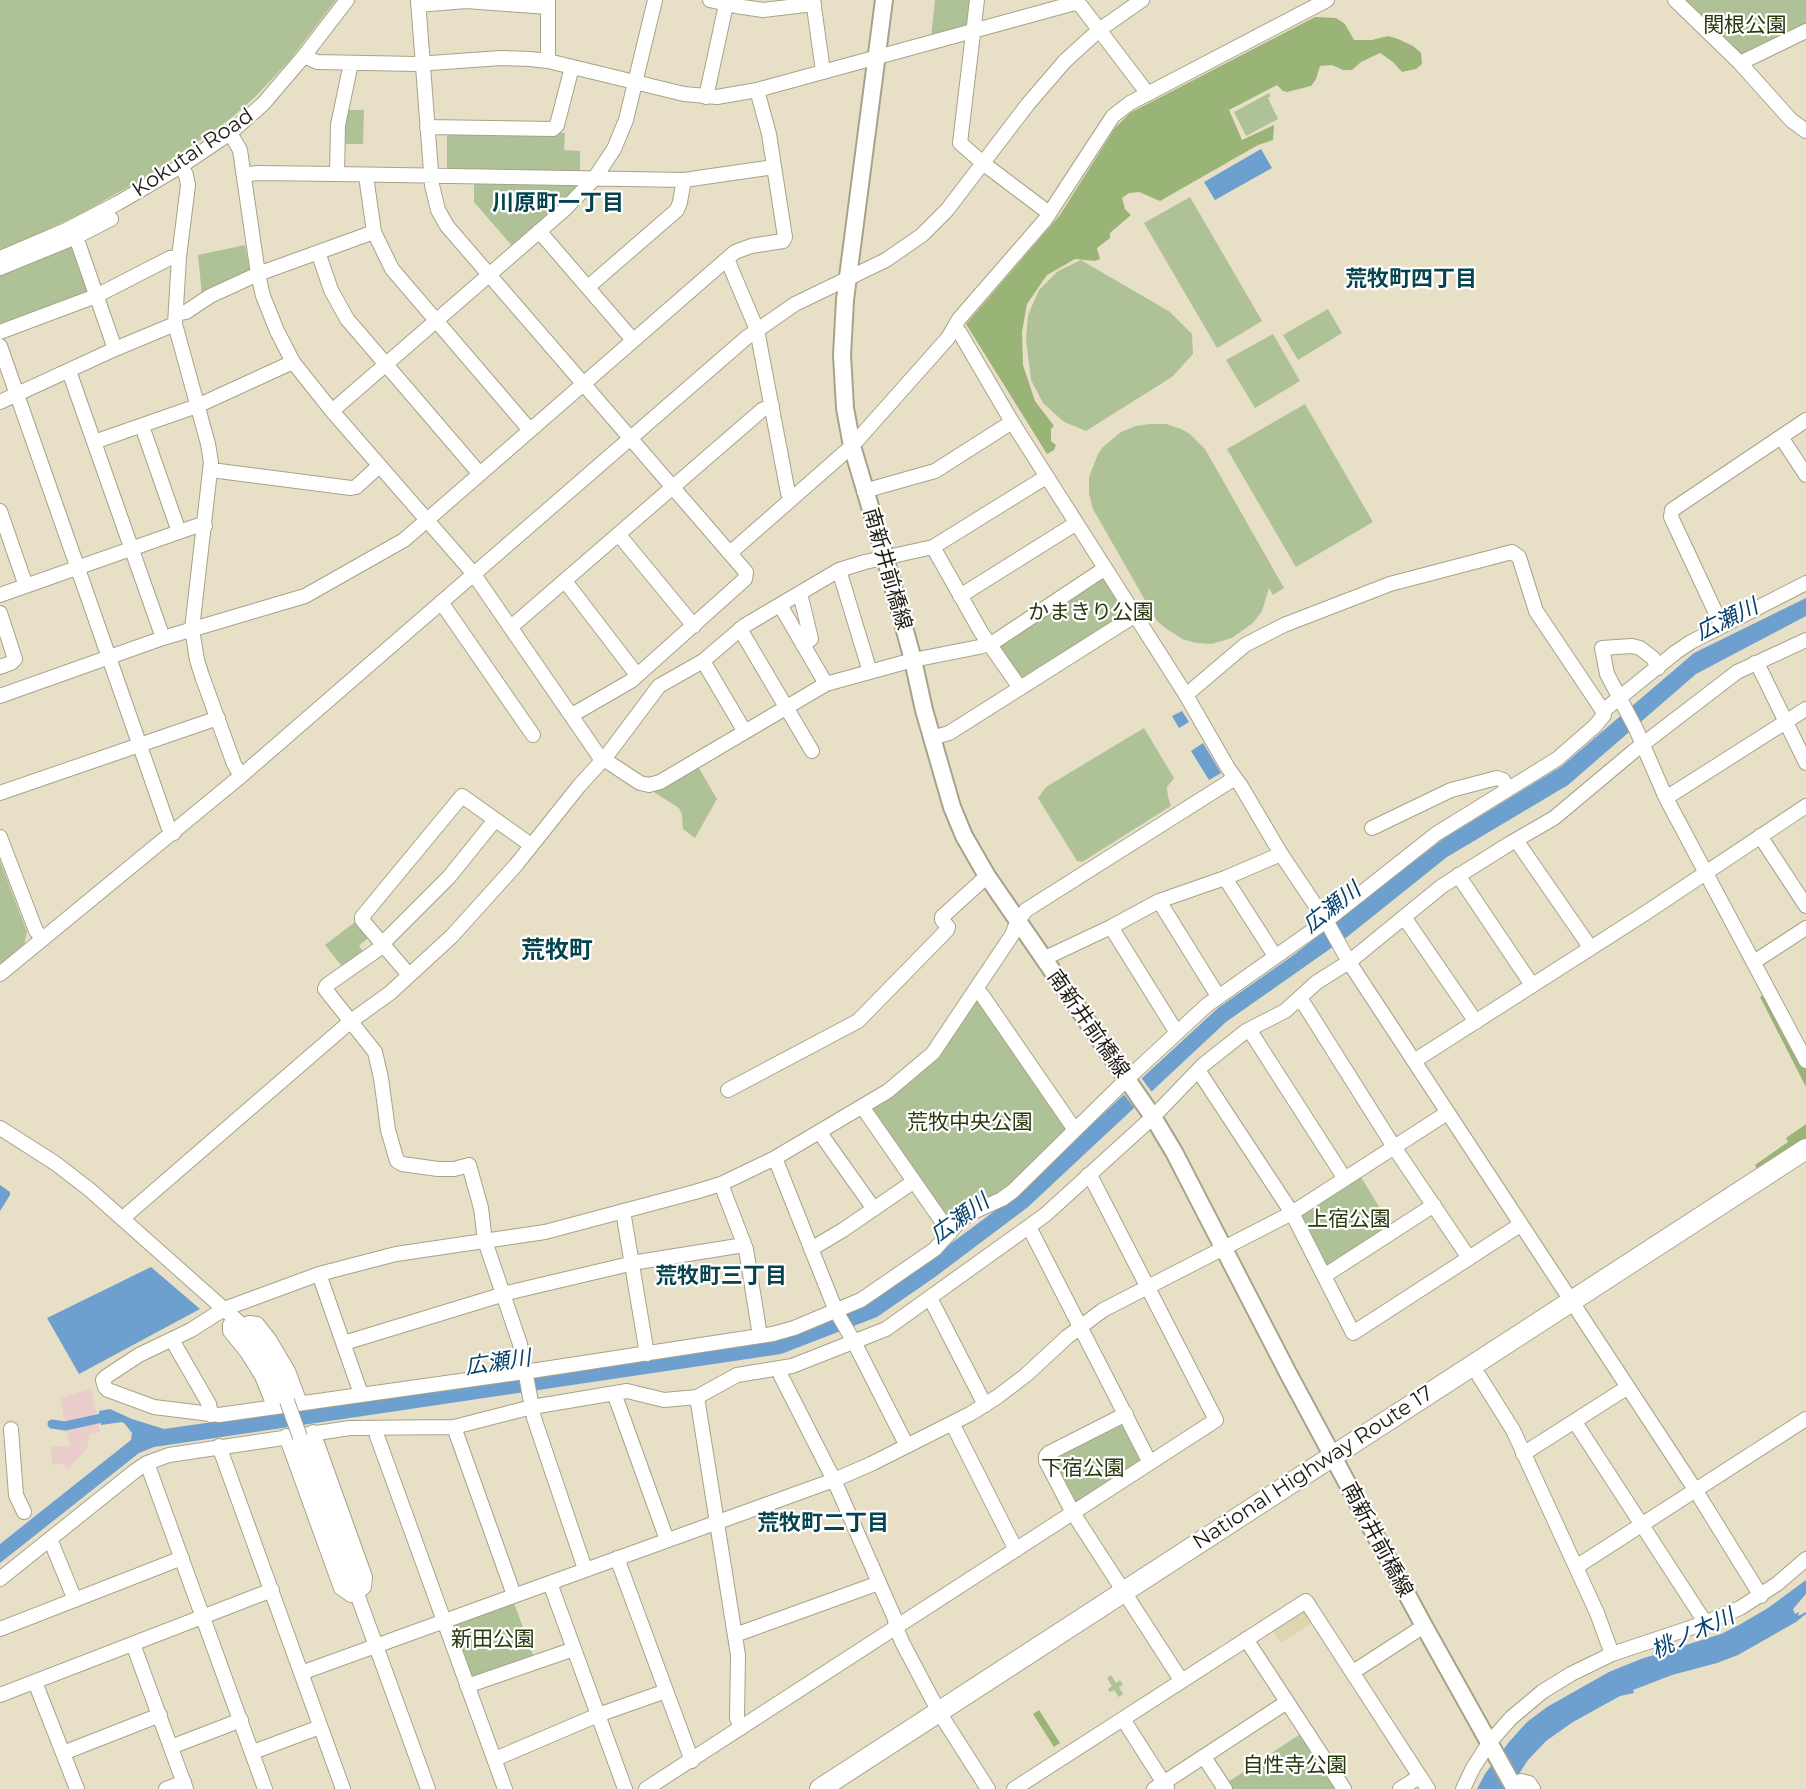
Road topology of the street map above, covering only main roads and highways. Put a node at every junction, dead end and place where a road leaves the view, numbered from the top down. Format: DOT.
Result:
graph roads {
  1 [pos="884,0"];
  2 [pos="1806,1149"];
  3 [pos="1806,1163"];
  4 [pos="1575,1306"];
  5 [pos="1335,1461"];
  6 [pos="942,1717"];
  7 [pos="1515,1788"];
  8 [pos="820,1789"];
  9 [pos="843,1789"];
  1 -- 5 [label="main road, 南新井前橋線"];
  2 -- 4 [label="highway, National Highway Route 17"];
  3 -- 4 [label="highway, National Highway Route 17"];
  4 -- 5 [label="highway, National Highway Route 17"];
  4 -- 5 [label="highway, National Highway Route 17"];
  5 -- 6 [label="highway, National Highway Route 17"];
  5 -- 7 [label="main road, 南新井前橋線"];
  6 -- 8 [label="highway, National Highway Route 17"];
  6 -- 9 [label="highway, National Highway Route 17"];
}
